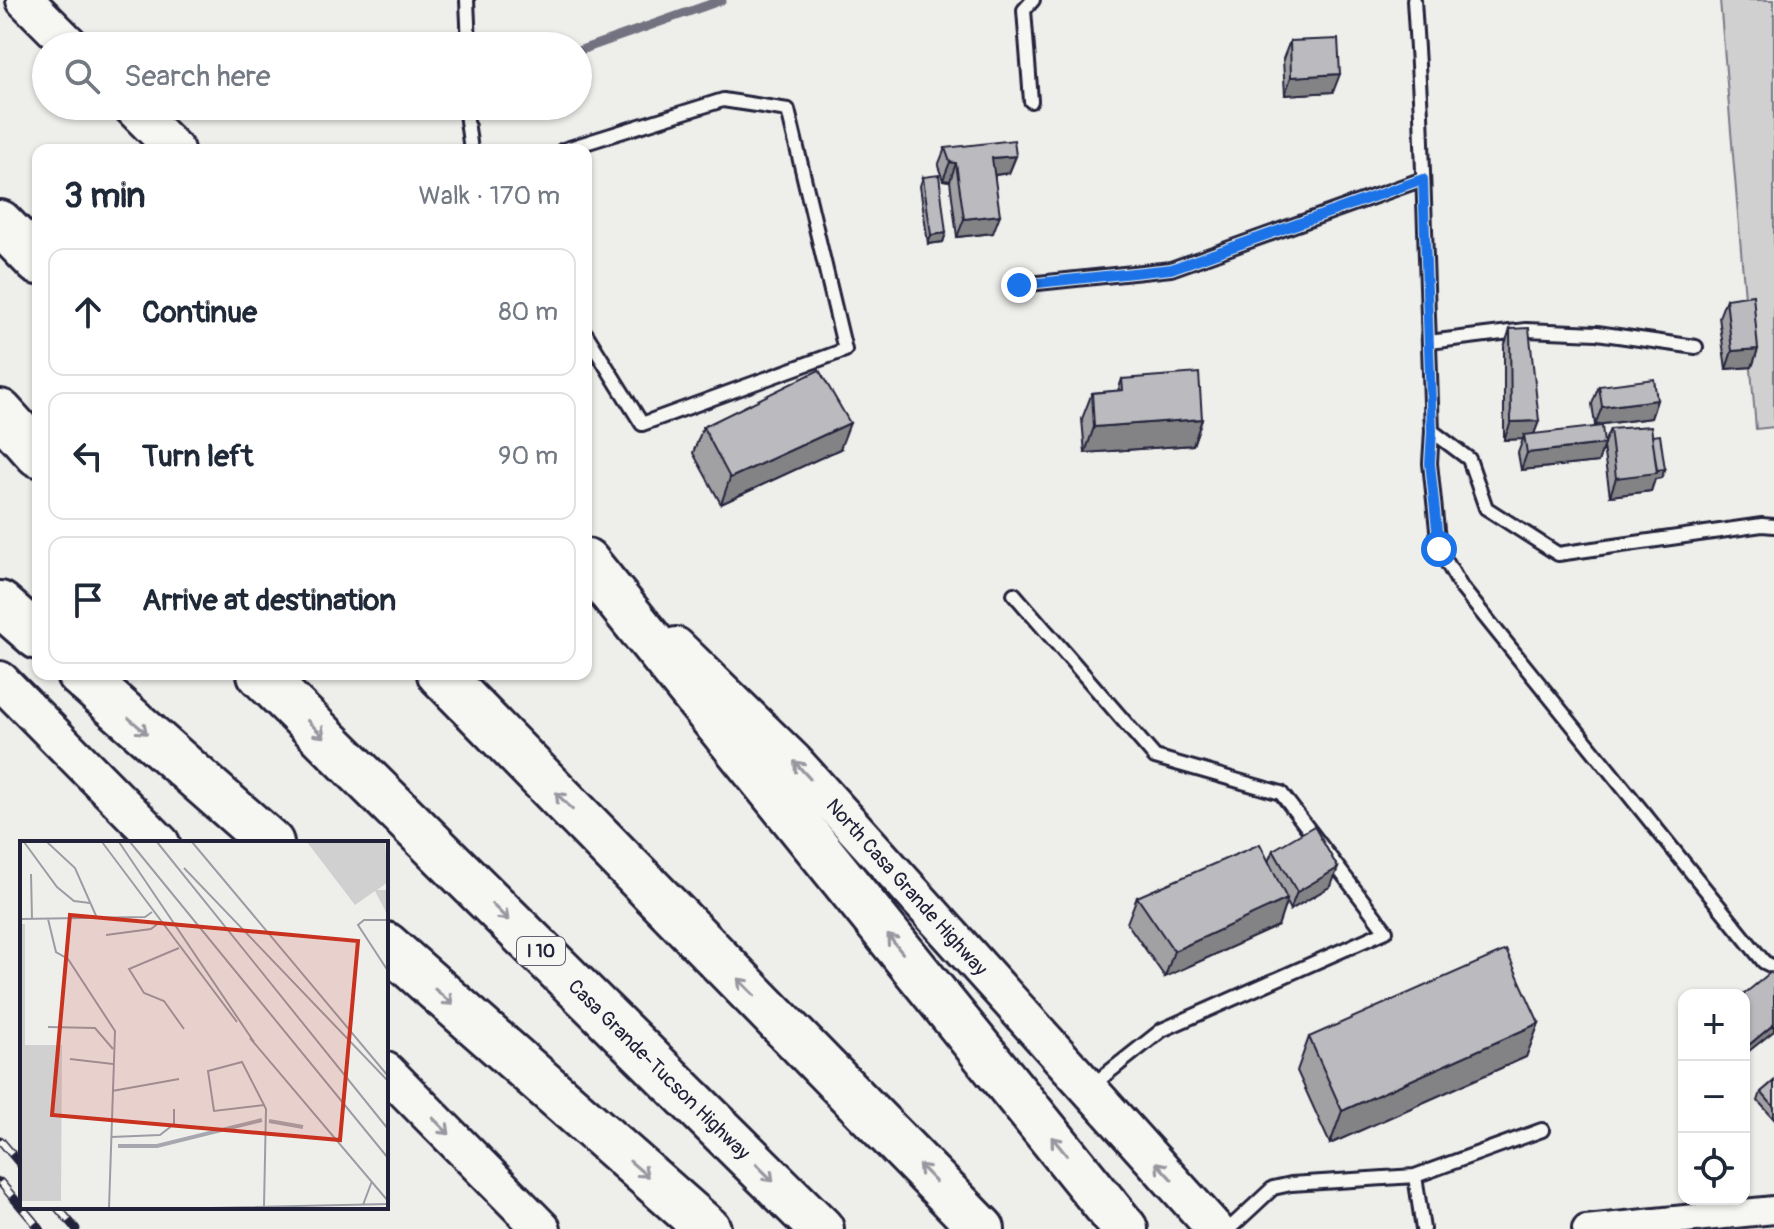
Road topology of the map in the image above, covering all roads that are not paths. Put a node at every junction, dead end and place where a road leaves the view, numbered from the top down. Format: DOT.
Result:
graph roads {
  1 [pos="25,0"];
  2 [pos="467,0"];
  3 [pos="1033,0"];
  4 [pos="1414,0"];
  5 [pos="57,32"];
  6 [pos="469,32"];
  7 [pos="1031,101"];
  8 [pos="145,120"];
  9 [pos="467,120"];
  10 [pos="169,144"];
  11 [pos="470,144"];
  12 [pos="582,144"];
  13 [pos="1423,179"];
  14 [pos="0,223"];
  15 [pos="32,256"];
  16 [pos="1019,285"];
  17 [pos="1429,342"];
  18 [pos="592,344"];
  19 [pos="1696,347"];
  20 [pos="0,412"];
  21 [pos="1432,431"];
  22 [pos="32,447"];
  23 [pos="1774,526"];
  24 [pos="592,566"];
  25 [pos="592,567"];
  26 [pos="1014,594"];
  27 [pos="0,604"];
  28 [pos="32,632"];
  29 [pos="0,680"];
  30 [pos="86,680"];
  31 [pos="266,680"];
  32 [pos="446,680"];
  33 [pos="159,841"];
  34 [pos="269,841"];
  35 [pos="388,947"];
  36 [pos="1774,967"];
  37 [pos="388,1073"];
  38 [pos="1090,1087"];
  39 [pos="1542,1130"];
  40 [pos="1415,1176"];
  41 [pos="1774,1210"];
  42 [pos="1601,1228"];
  43 [pos="542,1229"];
  44 [pos="708,1229"];
  45 [pos="821,1229"];
  46 [pos="982,1229"];
  47 [pos="1125,1229"];
  48 [pos="1215,1229"];
  49 [pos="1229,1229"];
  50 [pos="1423,1229"];
  1 -- 5 [label="main road"];
  2 -- 6 [label="lane"];
  3 -- 7 [label="lane"];
  4 -- 13 [label="lane"];
  8 -- 10 [label="main road"];
  9 -- 11 [label="lane"];
  12 -- 18 [label="lane"];
  13 -- 16 [label="lane"];
  13 -- 17 [label="lane"];
  14 -- 15 [label="highway"];
  17 -- 19 [label="lane"];
  17 -- 21 [label="lane"];
  20 -- 22 [label="highway"];
  21 -- 23 [label="lane"];
  21 -- 36 [label="lane"];
  38 -- 24 [label="main road, North Casa Grande Highway, one-way"];
  47 -- 25 [label="highway, one-way"];
  26 -- 38 [label="lane"];
  27 -- 28 [label="highway"];
  29 -- 33 [label="main road"];
  30 -- 34 [label="highway, one-way"];
  31 -- 45 [label="highway, Casa Grande-Tucson Highway / I 10, one-way"];
  46 -- 32 [label="highway, one-way"];
  35 -- 44 [label="highway, one-way"];
  37 -- 43 [label="main road, one-way"];
  48 -- 38 [label="main road, North Casa Grande Highway, one-way"];
  39 -- 40 [label="lane"];
  40 -- 49 [label="lane"];
  40 -- 50 [label="lane"];
  41 -- 42 [label="street"];
}
